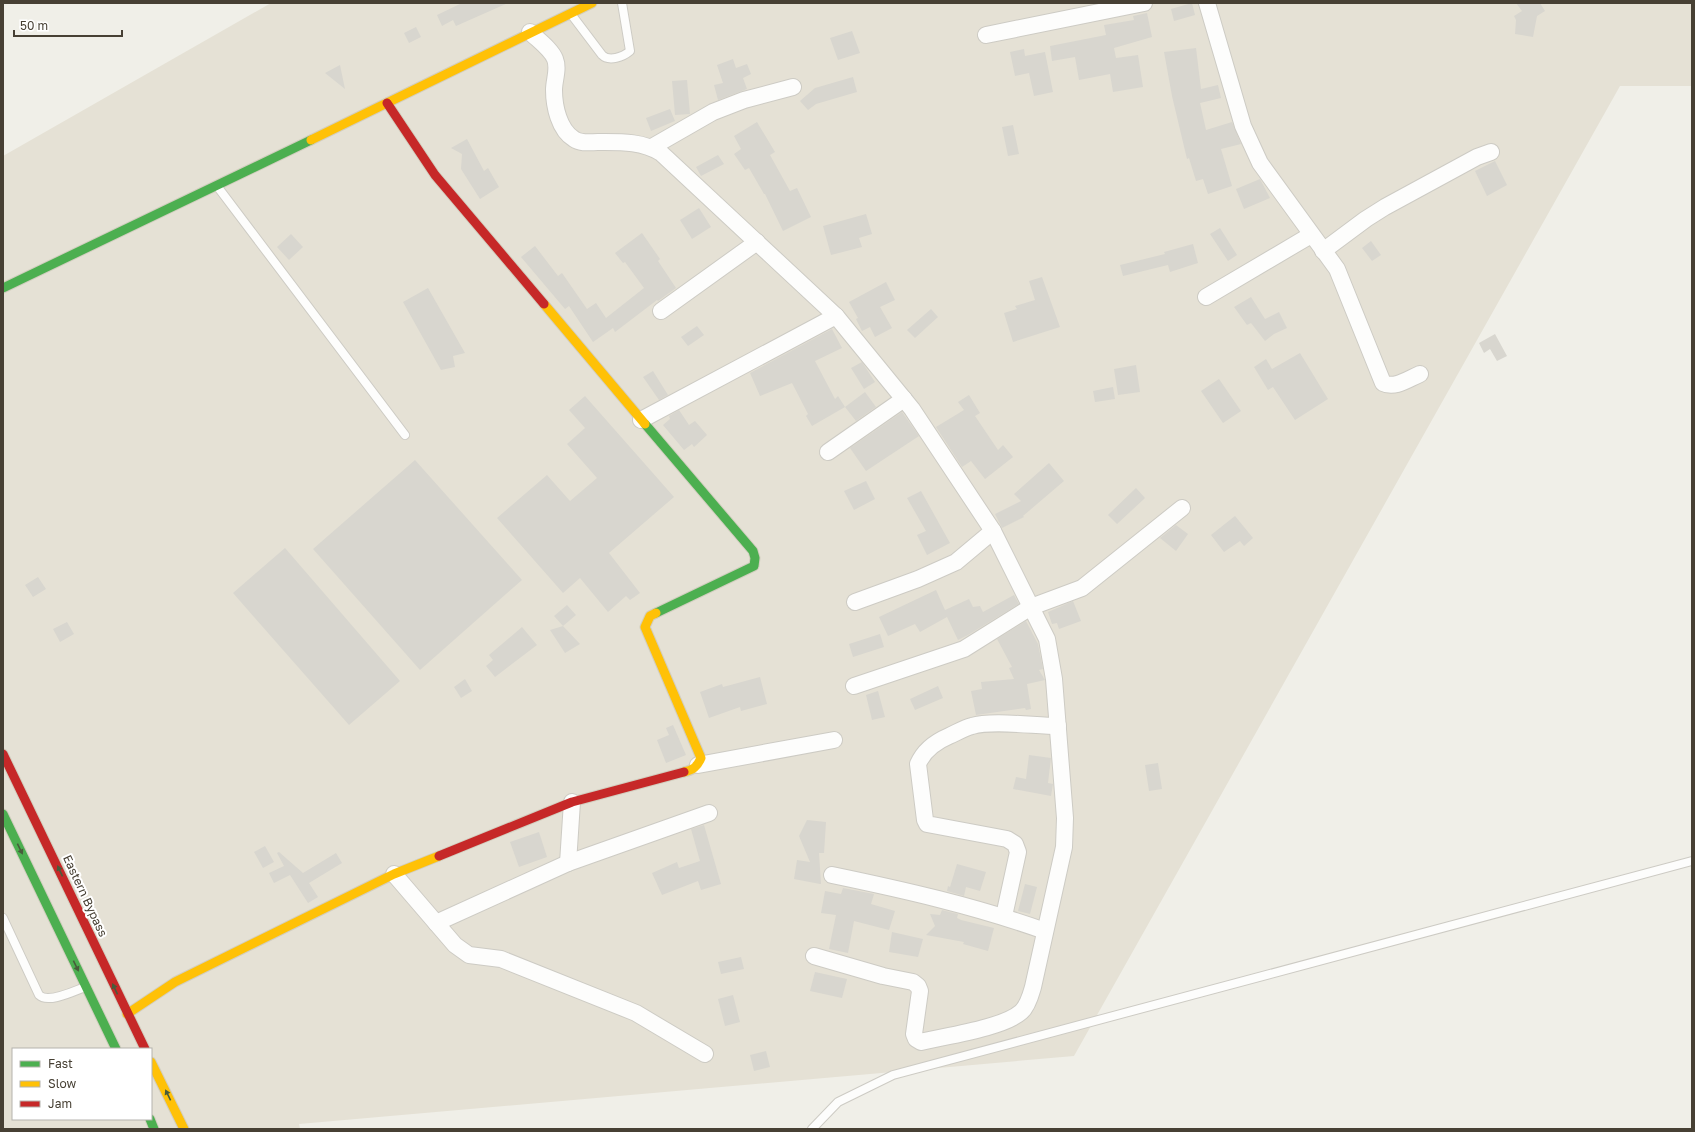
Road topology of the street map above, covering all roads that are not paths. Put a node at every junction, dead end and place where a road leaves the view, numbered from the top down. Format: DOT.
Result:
graph roads {
  1 [pos="592,3"];
  2 [pos="622,3"];
  3 [pos="1144,3"];
  4 [pos="1207,3"];
  5 [pos="570,13"];
  6 [pos="530,32"];
  7 [pos="986,35"];
  8 [pos="793,87"];
  9 [pos="387,103"];
  10 [pos="652,147"];
  11 [pos="1491,152"];
  12 [pos="217,185"];
  13 [pos="1311,235"];
  14 [pos="757,242"];
  15 [pos="1323,251"];
  16 [pos="3,288"];
  17 [pos="1206,297"];
  18 [pos="661,311"];
  19 [pos="836,316"];
  20 [pos="1420,374"];
  21 [pos="904,399"];
  22 [pos="641,420"];
  23 [pos="405,435"];
  24 [pos="828,452"];
  25 [pos="1182,508"];
  26 [pos="993,531"];
  27 [pos="855,602"];
  28 [pos="1031,607"];
  29 [pos="854,686"];
  30 [pos="1058,726"];
  31 [pos="834,740"];
  32 [pos="3,754"];
  33 [pos="698,765"];
  34 [pos="572,802"];
  35 [pos="709,813"];
  36 [pos="3,814"];
  37 [pos="1692,861"];
  38 [pos="568,864"];
  39 [pos="394,874"];
  40 [pos="832,875"];
  41 [pos="1004,916"];
  42 [pos="3,918"];
  43 [pos="436,923"];
  44 [pos="1045,931"];
  45 [pos="814,956"];
  46 [pos="86,987"];
  47 [pos="128,1014"];
  48 [pos="111,1024"];
  49 [pos="116,1048"];
  50 [pos="145,1048"];
  51 [pos="705,1054"];
  52 [pos="152,1064"];
  53 [pos="184,1129"];
  54 [pos="812,1129"];
  1 -- 5 [label="street"];
  2 -- 5 [label="lane"];
  3 -- 7 [label="street"];
  4 -- 13 [label="street"];
  5 -- 6 [label="street"];
  6 -- 9 [label="street"];
  6 -- 10 [label="street"];
  8 -- 10 [label="street"];
  9 -- 12 [label="street"];
  9 -- 22 [label="street"];
  10 -- 14 [label="street"];
  11 -- 15 [label="street"];
  12 -- 16 [label="street"];
  12 -- 23 [label="lane"];
  13 -- 15 [label="street"];
  13 -- 17 [label="street"];
  14 -- 18 [label="street"];
  14 -- 19 [label="street"];
  15 -- 20 [label="street"];
  19 -- 21 [label="street"];
  19 -- 22 [label="street"];
  21 -- 24 [label="street"];
  21 -- 26 [label="street"];
  22 -- 33 [label="street"];
  25 -- 28 [label="street"];
  26 -- 27 [label="street"];
  26 -- 28 [label="street"];
  28 -- 29 [label="street"];
  28 -- 30 [label="street"];
  30 -- 41 [label="street"];
  30 -- 44 [label="street"];
  31 -- 33 [label="street"];
  47 -- 32 [label="street, Eastern Bypass, one-way"];
  33 -- 34 [label="street"];
  34 -- 38 [label="street"];
  34 -- 39 [label="street"];
  35 -- 38 [label="street"];
  36 -- 46 [label="street, one-way"];
  37 -- 54 [label="lane"];
  38 -- 43 [label="street"];
  39 -- 43 [label="street"];
  39 -- 47 [label="street"];
  40 -- 41 [label="street"];
  41 -- 44 [label="street"];
  42 -- 46 [label="lane"];
  43 -- 51 [label="street"];
  44 -- 45 [label="street"];
  46 -- 48 [label="street"];
  47 -- 48 [label="street"];
  47 -- 50 [label="street, Eastern Bypass"];
  48 -- 49 [label="street"];
  53 -- 52 [label="street, one-way"];
}
